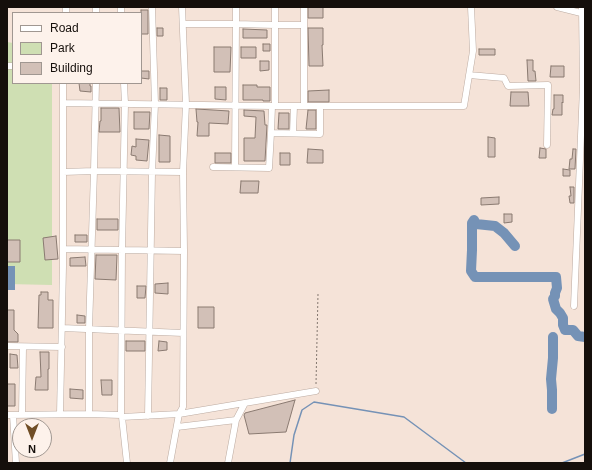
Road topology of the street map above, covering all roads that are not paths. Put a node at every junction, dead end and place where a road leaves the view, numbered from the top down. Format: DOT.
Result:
graph roads {
  1 [pos="152,7"];
  2 [pos="182,7"];
  3 [pos="236,7"];
  4 [pos="275,7"];
  5 [pos="304,7"];
  6 [pos="471,7"];
  7 [pos="557,7"];
  8 [pos="582,7"];
  9 [pos="584,14"];
  10 [pos="183,24"];
  11 [pos="236,24"];
  12 [pos="275,25"];
  13 [pos="304,25"];
  14 [pos="469,75"];
  15 [pos="64,84"];
  16 [pos="96,84"];
  17 [pos="124,84"];
  18 [pos="63,103"];
  19 [pos="96,103"];
  20 [pos="125,104"];
  21 [pos="155,104"];
  22 [pos="186,104"];
  23 [pos="236,106"];
  24 [pos="273,106"];
  25 [pos="294,106"];
  26 [pos="304,106"];
  27 [pos="320,106"];
  28 [pos="271,133"];
  29 [pos="293,133"];
  30 [pos="547,145"];
  31 [pos="213,167"];
  32 [pos="235,168"];
  33 [pos="94,171"];
  34 [pos="63,172"];
  35 [pos="124,172"];
  36 [pos="152,172"];
  37 [pos="183,172"];
  38 [pos="63,248"];
  39 [pos="91,249"];
  40 [pos="122,250"];
  41 [pos="151,250"];
  42 [pos="184,251"];
  43 [pos="574,306"];
  44 [pos="62,328"];
  45 [pos="89,329"];
  46 [pos="121,331"];
  47 [pos="150,332"];
  48 [pos="183,333"];
  49 [pos="7,346"];
  50 [pos="23,347"];
  51 [pos="62,347"];
  52 [pos="316,391"];
  53 [pos="245,403"];
  54 [pos="60,414"];
  55 [pos="89,414"];
  56 [pos="179,414"];
  57 [pos="10,415"];
  58 [pos="22,415"];
  59 [pos="122,416"];
  60 [pos="148,416"];
  61 [pos="236,420"];
  62 [pos="177,427"];
  63 [pos="16,463"];
  64 [pos="127,463"];
  65 [pos="170,463"];
  66 [pos="228,463"];
  1 -- 21 [label="street"];
  2 -- 10 [label="street"];
  3 -- 11 [label="street"];
  4 -- 12 [label="street"];
  5 -- 13 [label="street"];
  6 -- 14 [label="street"];
  7 -- 9 [label="street"];
  8 -- 9 [label="street"];
  9 -- 43 [label="street"];
  10 -- 11 [label="street"];
  10 -- 22 [label="street"];
  11 -- 12 [label="street"];
  11 -- 23 [label="street"];
  12 -- 13 [label="street"];
  12 -- 24 [label="street"];
  13 -- 26 [label="street"];
  14 -- 27 [label="street"];
  14 -- 30 [label="street"];
  15 -- 18 [label="street"];
  16 -- 19 [label="street"];
  17 -- 20 [label="street"];
  18 -- 19 [label="street"];
  18 -- 34 [label="street"];
  19 -- 20 [label="street"];
  19 -- 33 [label="street"];
  20 -- 21 [label="street"];
  20 -- 35 [label="street"];
  21 -- 22 [label="street"];
  21 -- 36 [label="street"];
  22 -- 23 [label="street"];
  22 -- 37 [label="street"];
  23 -- 24 [label="street"];
  23 -- 32 [label="street"];
  24 -- 25 [label="street"];
  24 -- 28 [label="street"];
  25 -- 26 [label="street"];
  25 -- 29 [label="street"];
  26 -- 27 [label="street"];
  27 -- 29 [label="street"];
  28 -- 29 [label="street"];
  28 -- 32 [label="street"];
  31 -- 32 [label="street"];
  33 -- 34 [label="street"];
  33 -- 35 [label="street"];
  33 -- 39 [label="street"];
  34 -- 38 [label="street"];
  35 -- 36 [label="street"];
  35 -- 40 [label="street"];
  36 -- 37 [label="street"];
  36 -- 41 [label="street"];
  37 -- 42 [label="street"];
  38 -- 39 [label="street"];
  38 -- 44 [label="street"];
  39 -- 40 [label="street"];
  39 -- 45 [label="street"];
  40 -- 41 [label="street"];
  40 -- 46 [label="street"];
  41 -- 42 [label="street"];
  41 -- 47 [label="street"];
  42 -- 48 [label="street"];
  44 -- 45 [label="street"];
  44 -- 51 [label="street"];
  45 -- 46 [label="street"];
  45 -- 55 [label="street"];
  46 -- 47 [label="street"];
  46 -- 59 [label="street"];
  47 -- 48 [label="street"];
  47 -- 60 [label="street"];
  48 -- 56 [label="street"];
  49 -- 50 [label="street"];
  50 -- 51 [label="street"];
  50 -- 58 [label="street"];
  51 -- 54 [label="street"];
  52 -- 53 [label="street"];
  53 -- 56 [label="street"];
  53 -- 61 [label="street"];
  54 -- 55 [label="street"];
  54 -- 58 [label="street"];
  55 -- 59 [label="street"];
  56 -- 60 [label="street"];
  56 -- 62 [label="street"];
  57 -- 58 [label="street"];
  57 -- 63 [label="street"];
  59 -- 60 [label="street"];
  59 -- 64 [label="street"];
  61 -- 62 [label="street"];
  61 -- 66 [label="street"];
  62 -- 65 [label="street"];
}
